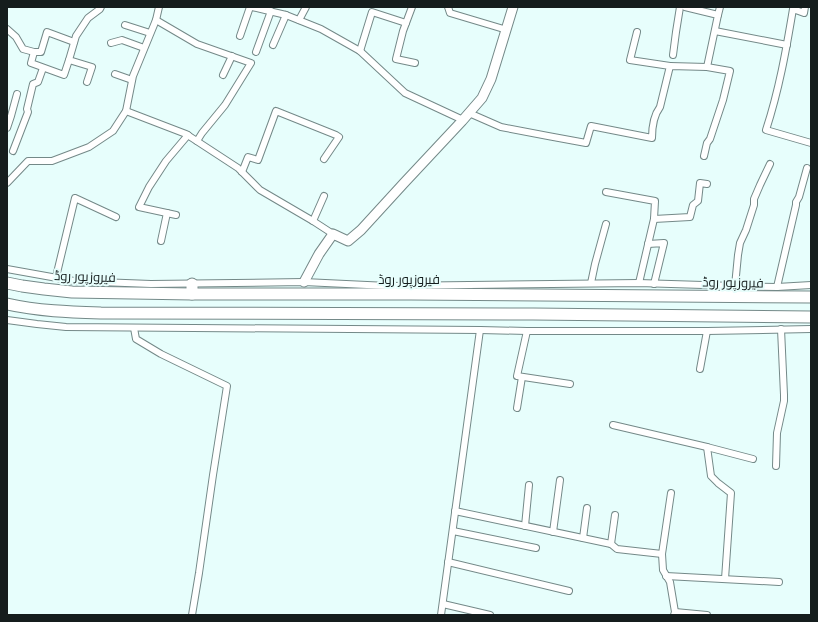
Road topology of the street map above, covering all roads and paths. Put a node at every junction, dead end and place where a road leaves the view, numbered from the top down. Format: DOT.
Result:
graph roads {
  1 [pos="101,7"];
  2 [pos="159,7"];
  3 [pos="251,7"];
  4 [pos="306,7"];
  5 [pos="412,7"];
  6 [pos="448,7"];
  7 [pos="513,7"];
  8 [pos="680,7"];
  9 [pos="685,7"];
  10 [pos="720,7"];
  11 [pos="805,7"];
  12 [pos="274,10"];
  13 [pos="286,15"];
  14 [pos="718,15"];
  15 [pos="156,20"];
  16 [pos="299,20"];
  17 [pos="406,23"];
  18 [pos="125,25"];
  19 [pos="7,29"];
  20 [pos="507,30"];
  21 [pos="715,31"];
  22 [pos="637,32"];
  23 [pos="150,33"];
  24 [pos="240,36"];
  25 [pos="74,42"];
  26 [pos="112,43"];
  27 [pos="273,45"];
  28 [pos="787,45"];
  29 [pos="144,48"];
  30 [pos="360,51"];
  31 [pos="34,52"];
  32 [pos="256,52"];
  33 [pos="673,55"];
  34 [pos="232,56"];
  35 [pos="68,60"];
  36 [pos="415,63"];
  37 [pos="670,66"];
  38 [pos="708,67"];
  39 [pos="43,68"];
  40 [pos="115,74"];
  41 [pos="223,75"];
  42 [pos="132,80"];
  43 [pos="87,82"];
  44 [pos="17,94"];
  45 [pos="7,103"];
  46 [pos="14,104"];
  47 [pos="126,111"];
  48 [pos="466,116"];
  49 [pos="7,128"];
  50 [pos="20,134"];
  51 [pos="188,135"];
  52 [pos="197,141"];
  53 [pos="811,143"];
  54 [pos="13,151"];
  55 [pos="704,156"];
  56 [pos="324,159"];
  57 [pos="770,164"];
  58 [pos="807,168"];
  59 [pos="242,172"];
  60 [pos="804,181"];
  61 [pos="7,183"];
  62 [pos="811,183"];
  63 [pos="707,184"];
  64 [pos="606,192"];
  65 [pos="324,196"];
  66 [pos="167,213"];
  67 [pos="116,216"];
  68 [pos="176,216"];
  69 [pos="654,219"];
  70 [pos="313,221"];
  71 [pos="606,224"];
  72 [pos="333,234"];
  73 [pos="161,241"];
  74 [pos="648,244"];
  75 [pos="7,269"];
  76 [pos="56,277"];
  77 [pos="304,282"];
  78 [pos="7,283"];
  79 [pos="591,283"];
  80 [pos="639,283"];
  81 [pos="811,283"];
  82 [pos="551,284"];
  83 [pos="654,284"];
  84 [pos="735,286"];
  85 [pos="777,287"];
  86 [pos="192,289"];
  87 [pos="551,295"];
  88 [pos="769,297"];
  89 [pos="811,297"];
  90 [pos="7,304"];
  91 [pos="769,316"];
  92 [pos="811,317"];
  93 [pos="7,320"];
  94 [pos="134,328"];
  95 [pos="781,329"];
  96 [pos="811,329"];
  97 [pos="480,330"];
  98 [pos="527,331"];
  99 [pos="707,331"];
  100 [pos="700,369"];
  101 [pos="522,377"];
  102 [pos="570,384"];
  103 [pos="517,408"];
  104 [pos="613,425"];
  105 [pos="707,447"];
  106 [pos="753,459"];
  107 [pos="776,466"];
  108 [pos="560,480"];
  109 [pos="529,485"];
  110 [pos="671,493"];
  111 [pos="587,508"];
  112 [pos="455,511"];
  113 [pos="615,515"];
  114 [pos="525,526"];
  115 [pos="453,531"];
  116 [pos="553,532"];
  117 [pos="584,538"];
  118 [pos="611,544"];
  119 [pos="536,548"];
  120 [pos="662,554"];
  121 [pos="448,562"];
  122 [pos="666,576"];
  123 [pos="725,579"];
  124 [pos="779,582"];
  125 [pos="569,591"];
  126 [pos="443,604"];
  127 [pos="675,613"];
  128 [pos="192,615"];
  129 [pos="442,615"];
  130 [pos="490,615"];
  131 [pos="707,615"];
  1 -- 25 [label="street"];
  2 -- 15 [label="street"];
  3 -- 12 [label="street"];
  3 -- 24 [label="street"];
  4 -- 16 [label="street"];
  5 -- 17 [label="street"];
  6 -- 20 [label="street"];
  7 -- 20 [label="street"];
  8 -- 33 [label="street"];
  9 -- 14 [label="street"];
  10 -- 14 [label="street"];
  11 -- 28 [label="street"];
  12 -- 13 [label="street"];
  12 -- 32 [label="street"];
  13 -- 16 [label="street"];
  13 -- 27 [label="street"];
  14 -- 21 [label="street"];
  15 -- 23 [label="street"];
  15 -- 34 [label="street"];
  16 -- 30 [label="street"];
  17 -- 30 [label="street"];
  17 -- 36 [label="street"];
  18 -- 23 [label="street"];
  19 -- 31 [label="street"];
  20 -- 48 [label="street"];
  21 -- 28 [label="street"];
  21 -- 38 [label="street"];
  22 -- 37 [label="street"];
  23 -- 29 [label="street"];
  25 -- 31 [label="street"];
  25 -- 35 [label="street"];
  26 -- 29 [label="street"];
  28 -- 53 [label="street"];
  29 -- 42 [label="street"];
  30 -- 48 [label="street"];
  31 -- 39 [label="street"];
  34 -- 41 [label="street"];
  34 -- 52 [label="street"];
  35 -- 39 [label="street"];
  35 -- 43 [label="street"];
  37 -- 38 [label="street"];
  37 -- 48 [label="street"];
  38 -- 55 [label="street"];
  39 -- 50 [label="street"];
  40 -- 42 [label="street"];
  42 -- 47 [label="street"];
  44 -- 46 [label="street"];
  45 -- 46 [label="street"];
  46 -- 49 [label="street"];
  47 -- 51 [label="street"];
  47 -- 61 [label="street"];
  48 -- 72 [label="street"];
  49 -- 50 [label="street"];
  50 -- 54 [label="street"];
  51 -- 52 [label="street"];
  51 -- 66 [label="street"];
  52 -- 59 [label="street"];
  56 -- 59 [label="street"];
  57 -- 84 [label="street"];
  58 -- 60 [label="street"];
  59 -- 70 [label="street"];
  60 -- 62 [label="street"];
  60 -- 85 [label="street"];
  63 -- 69 [label="street"];
  64 -- 69 [label="street"];
  65 -- 70 [label="street"];
  66 -- 68 [label="street"];
  66 -- 73 [label="street"];
  67 -- 76 [label="street"];
  69 -- 74 [label="street"];
  70 -- 72 [label="street"];
  71 -- 79 [label="street"];
  72 -- 77 [label="street"];
  74 -- 80 [label="street"];
  74 -- 83 [label="street"];
  75 -- 76 [label="street"];
  76 -- 86 [label="street"];
  77 -- 82 [label="street"];
  77 -- 86 [label="street"];
  78 -- 86 [label="highway, فیروزپور روڈ"];
  79 -- 80 [label="street"];
  79 -- 82 [label="street"];
  80 -- 83 [label="street"];
  81 -- 85 [label="street"];
  82 -- 87 [label="highway"];
  83 -- 84 [label="street"];
  84 -- 85 [label="street"];
  86 -- 87 [label="highway, فیروزپور روڈ"];
  87 -- 88 [label="highway, فیروزپور روڈ"];
  88 -- 89 [label="highway, فیروزپور روڈ"];
  88 -- 91 [label="highway"];
  90 -- 91 [label="highway"];
  91 -- 92 [label="highway"];
  93 -- 94 [label="street"];
  94 -- 97 [label="street"];
  94 -- 128 [label="street"];
  95 -- 96 [label="street"];
  95 -- 99 [label="street"];
  95 -- 107 [label="street"];
  97 -- 98 [label="street"];
  97 -- 112 [label="street"];
  98 -- 99 [label="street"];
  98 -- 101 [label="street"];
  99 -- 100 [label="street"];
  101 -- 102 [label="street"];
  101 -- 103 [label="street"];
  104 -- 105 [label="street"];
  105 -- 106 [label="street"];
  105 -- 123 [label="street"];
  108 -- 116 [label="street"];
  109 -- 114 [label="street"];
  110 -- 120 [label="street"];
  111 -- 117 [label="street"];
  112 -- 114 [label="street"];
  112 -- 115 [label="street"];
  113 -- 118 [label="street"];
  114 -- 116 [label="street"];
  115 -- 119 [label="street"];
  115 -- 121 [label="street"];
  116 -- 117 [label="street"];
  117 -- 118 [label="street"];
  118 -- 120 [label="street"];
  120 -- 122 [label="street"];
  121 -- 125 [label="street"];
  121 -- 126 [label="street"];
  122 -- 123 [label="street"];
  122 -- 127 [label="street"];
  123 -- 124 [label="street"];
  126 -- 129 [label="street"];
  126 -- 130 [label="street"];
  127 -- 131 [label="street"];
}
